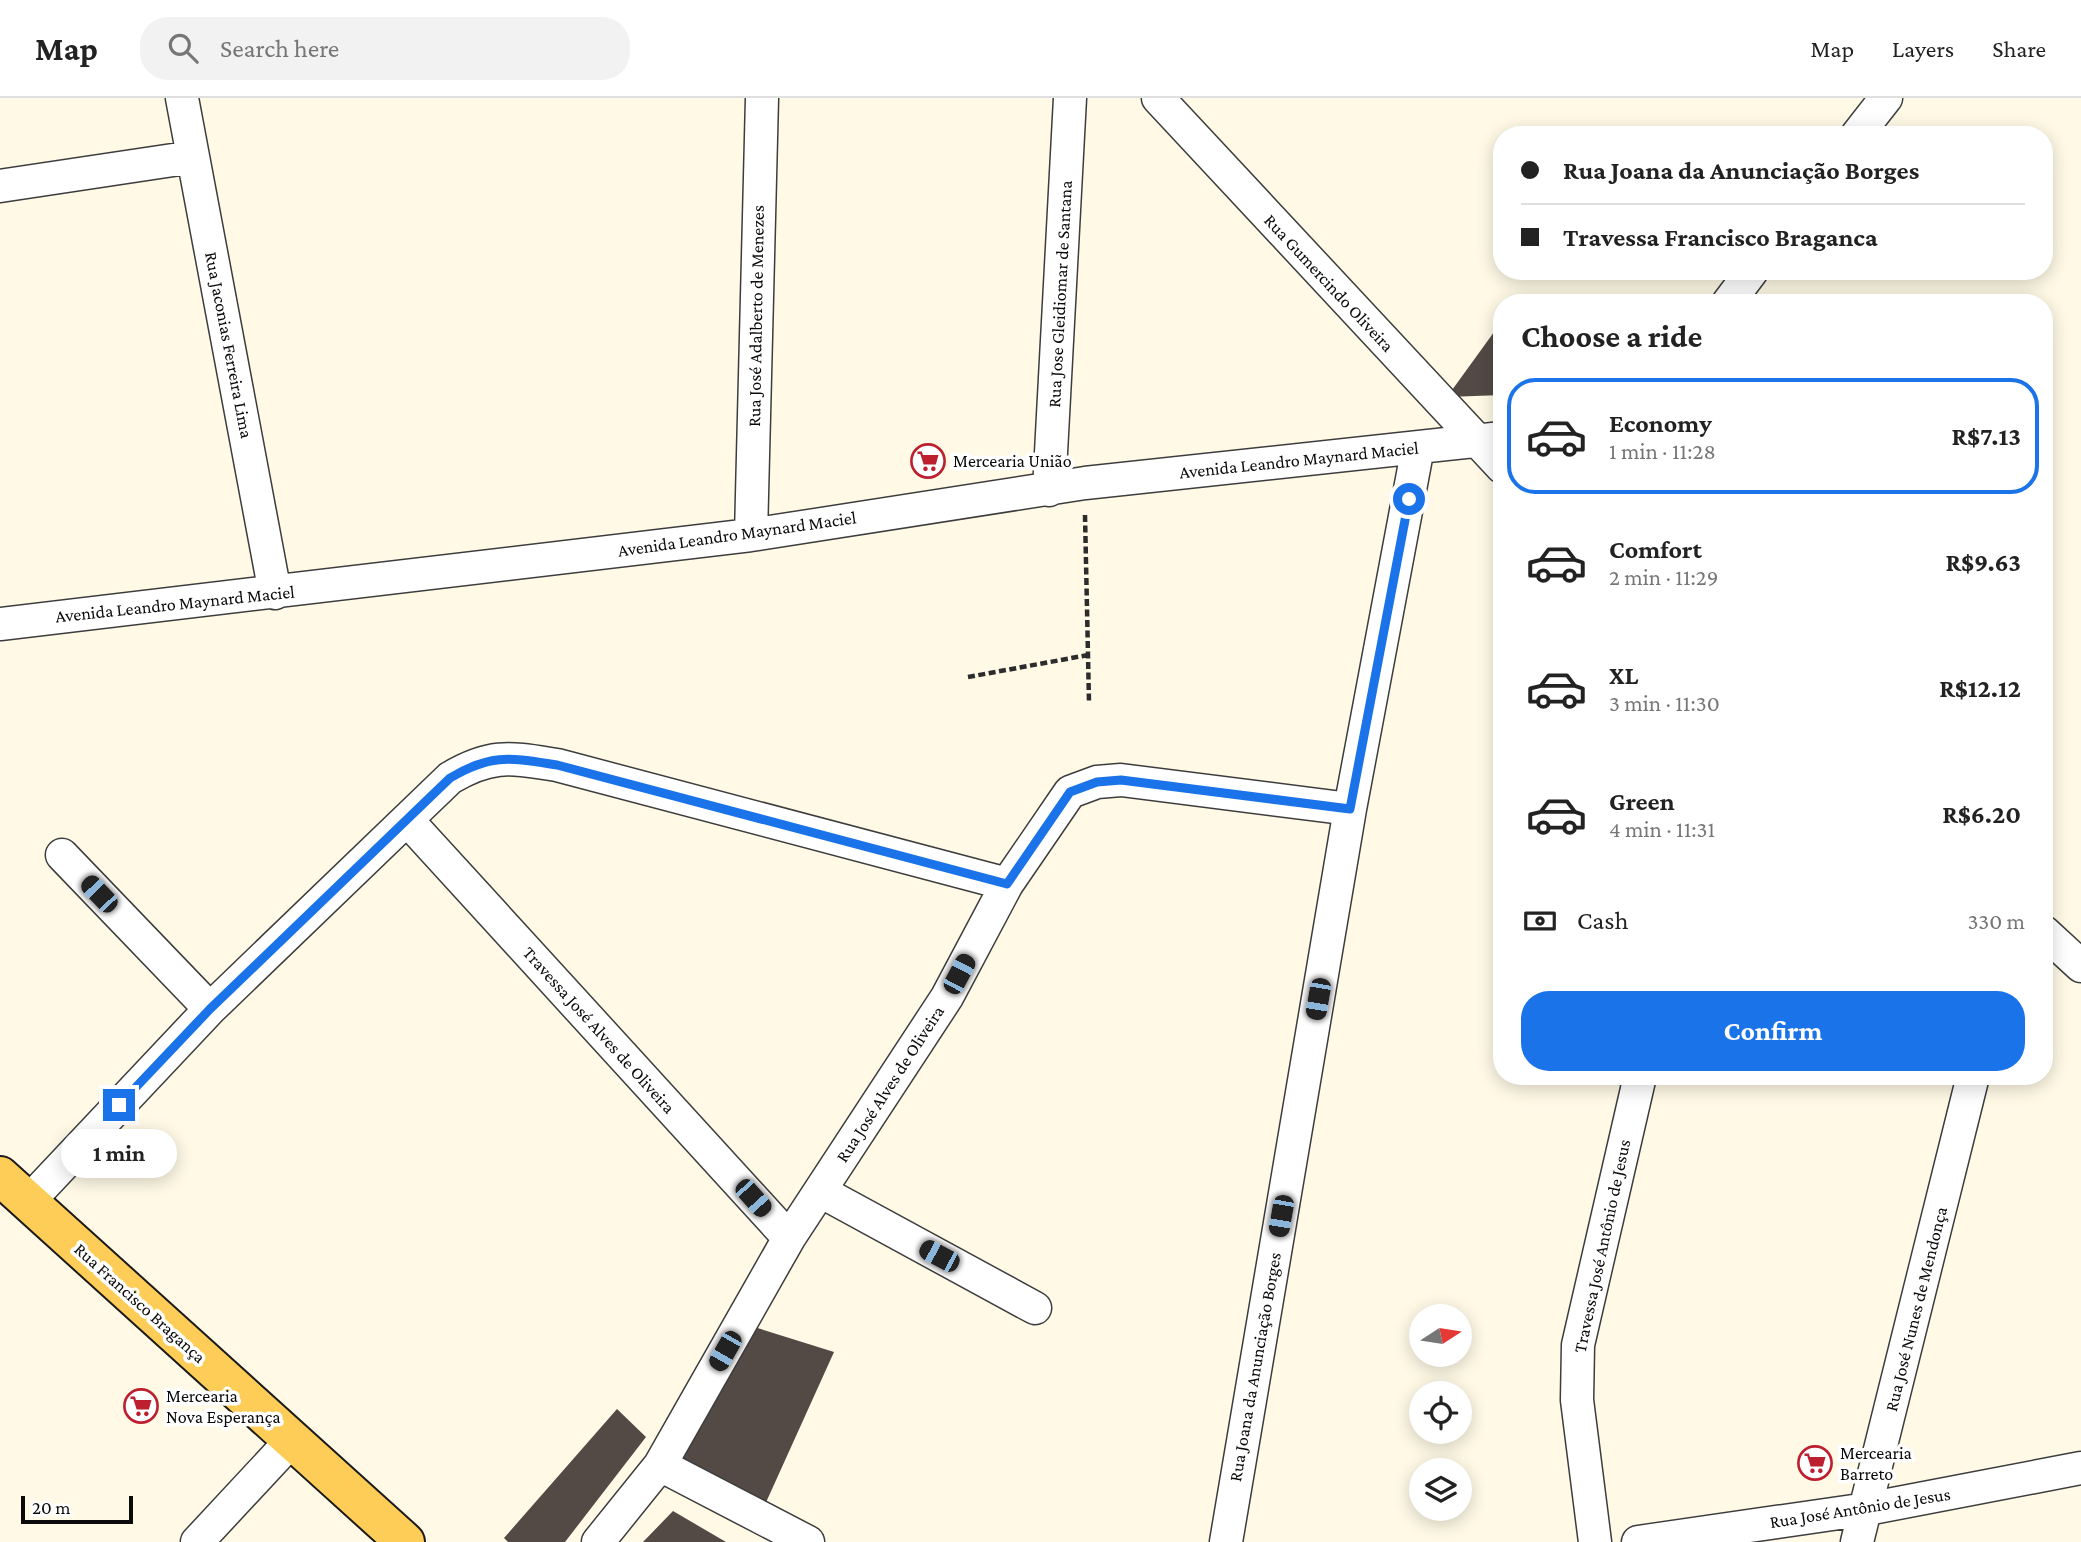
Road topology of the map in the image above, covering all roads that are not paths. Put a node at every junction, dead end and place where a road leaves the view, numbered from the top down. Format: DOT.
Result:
graph roads {
  1 [pos="182,98"];
  2 [pos="762,98"];
  3 [pos="1070,98"];
  4 [pos="1158,98"];
  5 [pos="1886,98"];
  6 [pos="1864,126"];
  7 [pos="193,157"];
  8 [pos="0,186"];
  9 [pos="1488,440"];
  10 [pos="1418,447"];
  11 [pos="1049,491"];
  12 [pos="751,535"];
  13 [pos="275,593"];
  14 [pos="0,624"];
  15 [pos="1350,809"];
  16 [pos="409,821"];
  17 [pos="62,855"];
  18 [pos="1007,884"];
  19 [pos="2053,940"];
  20 [pos="2081,966"];
  21 [pos="210,1009"];
  22 [pos="1638,1085"];
  23 [pos="1971,1085"];
  24 [pos="0,1176"];
  25 [pos="820,1191"];
  26 [pos="29,1201"];
  27 [pos="789,1238"];
  28 [pos="1035,1308"];
  29 [pos="291,1441"];
  30 [pos="660,1465"];
  31 [pos="2081,1468"];
  32 [pos="1867,1509"];
  33 [pos="197,1542"];
  34 [pos="405,1542"];
  35 [pos="598,1542"];
  36 [pos="808,1542"];
  37 [pos="1226,1542"];
  38 [pos="1595,1542"];
  39 [pos="1638,1542"];
  40 [pos="1857,1542"];
  1 -- 7 [label="street, Rua Jaconias Ferreira Lima"];
  2 -- 12 [label="street, Rua José Adalberto de Menezes"];
  3 -- 11 [label="street, Rua Jose Gleidiomar de Santana"];
  4 -- 9 [label="street, Rua Gumercindo Oliveira"];
  5 -- 6 [label="street"];
  7 -- 8 [label="street"];
  7 -- 13 [label="street, Rua Jaconias Ferreira Lima"];
  9 -- 10 [label="street, Avenida Leandro Maynard Maciel"];
  10 -- 11 [label="street, Avenida Leandro Maynard Maciel"];
  10 -- 15 [label="street, Rua Joana da Anunciação Borges"];
  11 -- 12 [label="street, Avenida Leandro Maynard Maciel"];
  12 -- 13 [label="street, Avenida Leandro Maynard Maciel"];
  13 -- 14 [label="street, Avenida Leandro Maynard Maciel"];
  15 -- 18 [label="street, Rua José Alves de Oliveira"];
  15 -- 37 [label="street, Rua Joana da Anunciação Borges"];
  16 -- 18 [label="street"];
  16 -- 21 [label="street"];
  16 -- 27 [label="street, Travessa José Alves de Oliveira"];
  17 -- 21 [label="street"];
  18 -- 25 [label="street, Rua José Alves de Oliveira"];
  19 -- 20 [label="street"];
  21 -- 26 [label="street"];
  22 -- 38 [label="street, Travessa José Antônio de Jesus"];
  23 -- 32 [label="street, Rua José Nunes de Mendonça"];
  24 -- 26 [label="main road, Rua Francisco Bragança"];
  25 -- 27 [label="street, Rua José Alves de Oliveira"];
  25 -- 28 [label="street"];
  26 -- 29 [label="main road, Rua Francisco Bragança"];
  27 -- 30 [label="street, Rua José Alves de Oliveira"];
  29 -- 33 [label="street"];
  29 -- 34 [label="main road, Rua Francisco Bragança"];
  30 -- 35 [label="street, Rua José Alves de Oliveira"];
  30 -- 36 [label="street"];
  31 -- 32 [label="street, Rua José Antônio de Jesus"];
  32 -- 39 [label="street, Rua José Antônio de Jesus"];
  32 -- 40 [label="street, Rua José Nunes de Mendonça"];
}
